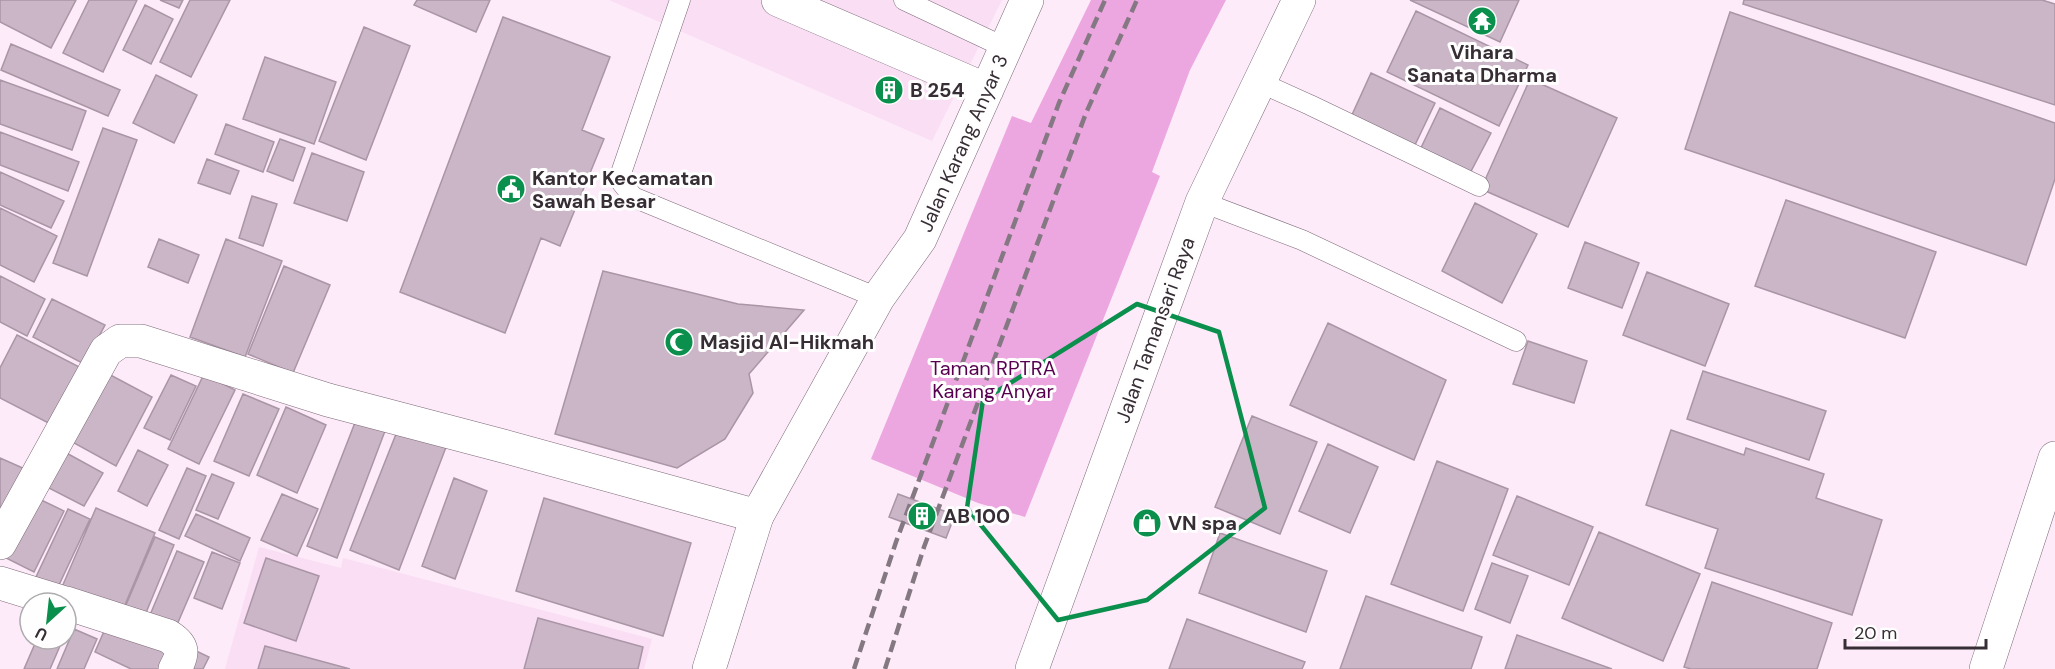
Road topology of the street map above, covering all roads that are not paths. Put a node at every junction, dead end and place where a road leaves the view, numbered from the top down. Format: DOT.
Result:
graph roads {
  1 [pos="680,0"];
  2 [pos="778,0"];
  3 [pos="904,0"];
  4 [pos="1026,0"];
  5 [pos="1299,0"];
  6 [pos="933,6"];
  7 [pos="1006,48"];
  8 [pos="1259,82"];
  9 [pos="987,90"];
  10 [pos="1479,186"];
  11 [pos="1202,202"];
  12 [pos="878,298"];
  13 [pos="1516,341"];
  14 [pos="2055,458"];
  15 [pos="757,516"];
  16 [pos="0,543"];
  17 [pos="0,583"];
  18 [pos="26,591"];
  19 [pos="78,607"];
  20 [pos="176,669"];
  21 [pos="709,669"];
  22 [pos="1032,669"];
  23 [pos="1986,669"];
  1 -- 12 [label="lane"];
  2 -- 9 [label="street"];
  3 -- 6 [label="lane"];
  4 -- 7 [label="street, Jalan Karang Anyar 3"];
  5 -- 8 [label="street, Jalan Tamansari Raya"];
  6 -- 7 [label="lane"];
  7 -- 9 [label="street, Jalan Karang Anyar 3"];
  8 -- 10 [label="lane"];
  8 -- 11 [label="street, Jalan Tamansari Raya"];
  9 -- 12 [label="street, Jalan Karang Anyar 3"];
  11 -- 13 [label="lane"];
  11 -- 22 [label="street, Jalan Tamansari Raya"];
  12 -- 15 [label="street, Jalan Karang Anyar 3"];
  14 -- 23 [label="street"];
  15 -- 16 [label="street"];
  15 -- 21 [label="street, Jalan Karang Anyar 3"];
  17 -- 18 [label="street"];
  19 -- 20 [label="street"];
}
